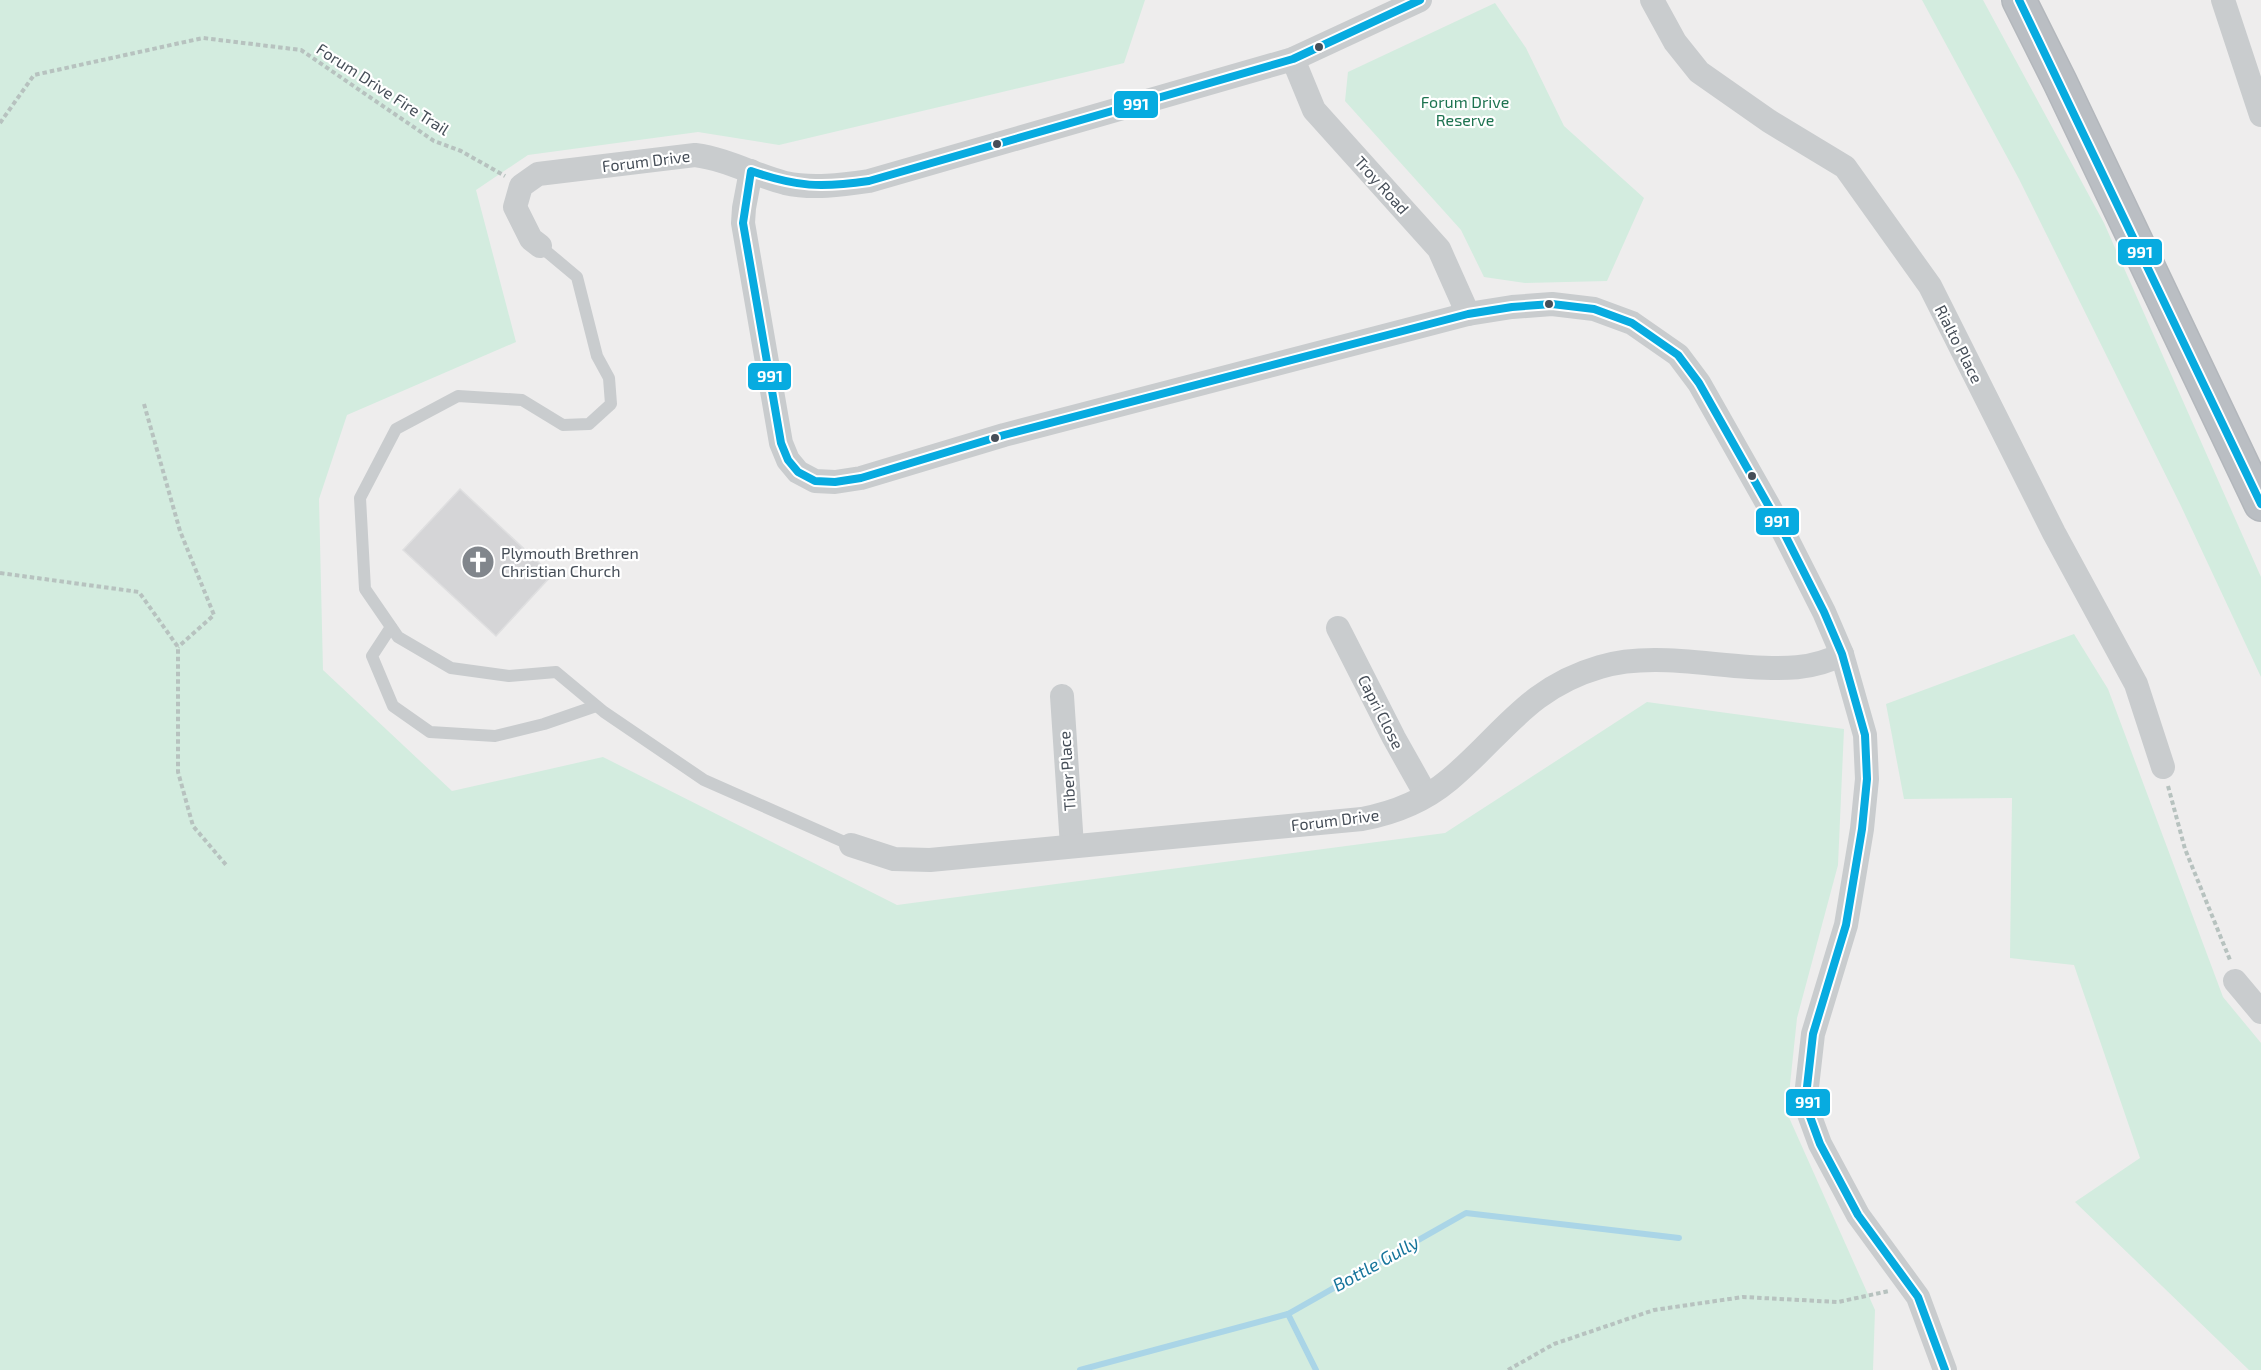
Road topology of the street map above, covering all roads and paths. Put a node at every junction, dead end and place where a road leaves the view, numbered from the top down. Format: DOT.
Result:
graph roads {
  1 [pos="1420,0"];
  2 [pos="1652,0"];
  3 [pos="2019,0"];
  4 [pos="2223,0"];
  5 [pos="1293,59"];
  6 [pos="2261,115"];
  7 [pos="0,123"];
  8 [pos="751,171"];
  9 [pos="521,186"];
  10 [pos="540,246"];
  11 [pos="1468,314"];
  12 [pos="144,404"];
  13 [pos="2261,504"];
  14 [pos="0,573"];
  15 [pos="391,627"];
  16 [pos="1338,628"];
  17 [pos="178,647"];
  18 [pos="1842,654"];
  19 [pos="1062,696"];
  20 [pos="596,706"];
  21 [pos="2163,767"];
  22 [pos="1426,795"];
  23 [pos="851,845"];
  24 [pos="1072,846"];
  25 [pos="227,866"];
  26 [pos="2235,981"];
  27 [pos="2261,1012"];
  28 [pos="1910,1286"];
  29 [pos="1508,1370"];
  30 [pos="1945,1370"];
  1 -- 5 [label="street, Forum Drive"];
  2 -- 21 [label="street, Rialto Place"];
  3 -- 13 [label="highway"];
  4 -- 6 [label="street"];
  5 -- 8 [label="street, Forum Drive"];
  5 -- 11 [label="street, Troy Road"];
  7 -- 9 [label="path, Forum Drive Fire Trail"];
  8 -- 9 [label="street, Forum Drive"];
  8 -- 11 [label="street"];
  9 -- 10 [label="street"];
  10 -- 15 [label="lane"];
  11 -- 18 [label="street"];
  12 -- 17 [label="path"];
  14 -- 17 [label="path"];
  15 -- 20 [label="lane"];
  15 -- 20 [label="lane"];
  16 -- 22 [label="street, Capri Close"];
  17 -- 25 [label="path"];
  18 -- 22 [label="street, Forum Drive"];
  18 -- 28 [label="street"];
  19 -- 24 [label="street, Tiber Place"];
  20 -- 23 [label="lane"];
  21 -- 26 [label="path"];
  22 -- 24 [label="street, Forum Drive"];
  23 -- 24 [label="street, Forum Drive"];
  26 -- 27 [label="street"];
  28 -- 29 [label="path"];
  28 -- 30 [label="street"];
}
